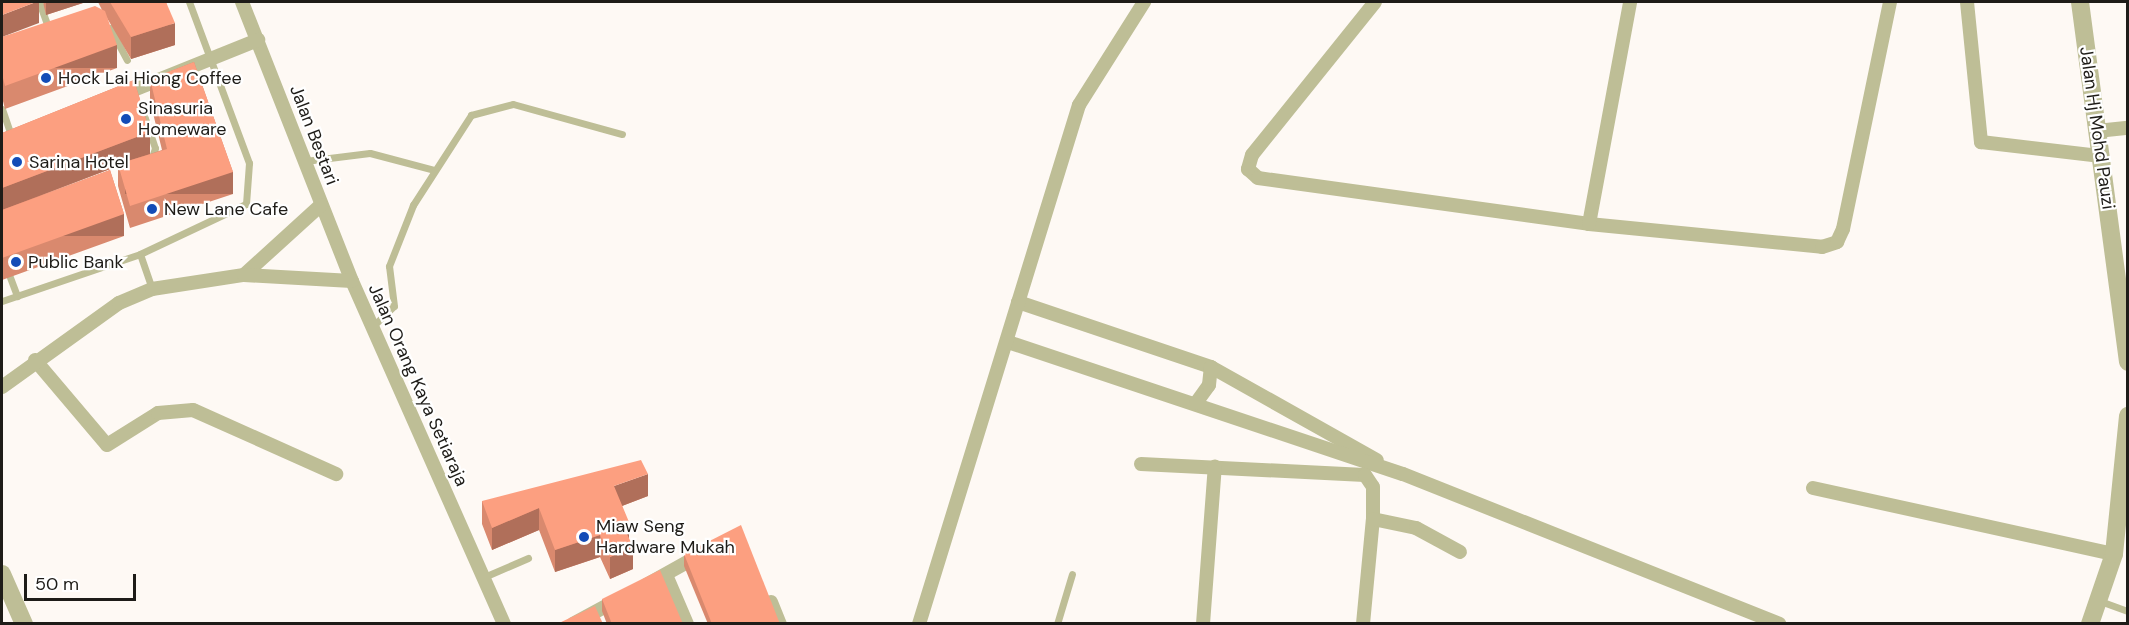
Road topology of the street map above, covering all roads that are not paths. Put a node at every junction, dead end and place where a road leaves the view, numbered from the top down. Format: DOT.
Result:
graph roads {
  1 [pos="39,2"];
  2 [pos="189,2"];
  3 [pos="242,2"];
  4 [pos="1144,2"];
  5 [pos="1375,2"];
  6 [pos="1629,2"];
  7 [pos="1890,2"];
  8 [pos="1967,2"];
  9 [pos="2080,2"];
  10 [pos="106,21"];
  11 [pos="59,27"];
  12 [pos="50,30"];
  13 [pos="40,34"];
  14 [pos="258,40"];
  15 [pos="127,60"];
  16 [pos="209,60"];
  17 [pos="135,90"];
  18 [pos="105,102"];
  19 [pos="2,109"];
  20 [pos="2127,128"];
  21 [pos="2097,131"];
  22 [pos="622,134"];
  23 [pos="12,138"];
  24 [pos="2101,156"];
  25 [pos="305,161"];
  26 [pos="146,164"];
  27 [pos="434,170"];
  28 [pos="321,205"];
  29 [pos="1590,224"];
  30 [pos="140,254"];
  31 [pos="2,256"];
  32 [pos="244,275"];
  33 [pos="352,281"];
  34 [pos="152,290"];
  35 [pos="17,296"];
  36 [pos="2,301"];
  37 [pos="1018,302"];
  38 [pos="372,327"];
  39 [pos="1008,342"];
  40 [pos="35,360"];
  41 [pos="2127,362"];
  42 [pos="1210,367"];
  43 [pos="2,385"];
  44 [pos="1196,403"];
  45 [pos="2127,416"];
  46 [pos="1141,464"];
  47 [pos="1215,466"];
  48 [pos="336,474"];
  49 [pos="1403,474"];
  50 [pos="1813,488"];
  51 [pos="1373,519"];
  52 [pos="712,548"];
  53 [pos="1460,552"];
  54 [pos="2114,554"];
  55 [pos="528,558"];
  56 [pos="2,574"];
  57 [pos="666,574"];
  58 [pos="1072,574"];
  59 [pos="484,578"];
  60 [pos="763,583"];
  61 [pos="2100,601"];
  62 [pos="2127,611"];
  63 [pos="24,624"];
  64 [pos="504,624"];
  65 [pos="573,624"];
  66 [pos="687,624"];
  67 [pos="780,624"];
  68 [pos="919,624"];
  69 [pos="1058,624"];
  70 [pos="1203,624"];
  71 [pos="1364,624"];
  72 [pos="1779,624"];
  73 [pos="2090,624"];
  1 -- 12 [label="lane"];
  2 -- 16 [label="lane"];
  3 -- 14 [label="street, Jalan Bestari"];
  4 -- 37 [label="street"];
  5 -- 29 [label="street"];
  6 -- 29 [label="street"];
  7 -- 29 [label="street"];
  8 -- 24 [label="street"];
  9 -- 21 [label="street, Jalan Hj Mohd Pauzi"];
  10 -- 15 [label="lane"];
  11 -- 12 [label="lane"];
  12 -- 13 [label="lane"];
  14 -- 16 [label="street"];
  14 -- 25 [label="street, Jalan Bestari"];
  16 -- 17 [label="street"];
  16 -- 30 [label="lane"];
  17 -- 18 [label="street"];
  17 -- 26 [label="lane"];
  19 -- 23 [label="lane"];
  20 -- 21 [label="street"];
  21 -- 24 [label="street, Jalan Hj Mohd Pauzi"];
  22 -- 27 [label="lane"];
  24 -- 41 [label="street, Jalan Hj Mohd Pauzi"];
  25 -- 27 [label="lane"];
  25 -- 28 [label="street, Jalan Bestari"];
  27 -- 38 [label="lane"];
  28 -- 32 [label="street"];
  28 -- 33 [label="street, Jalan Bestari"];
  30 -- 34 [label="lane"];
  30 -- 35 [label="lane"];
  31 -- 35 [label="lane"];
  32 -- 33 [label="street, Jalan Orang Kaya Setiaraja"];
  32 -- 34 [label="street, Jalan Orang Kaya Setiaraja"];
  33 -- 38 [label="street, Jalan Orang Kaya Setiaraja"];
  34 -- 40 [label="street, Jalan Orang Kaya Setiaraja"];
  35 -- 36 [label="lane"];
  37 -- 39 [label="street"];
  37 -- 42 [label="street"];
  38 -- 59 [label="street, Jalan Orang Kaya Setiaraja"];
  39 -- 44 [label="street"];
  39 -- 68 [label="street"];
  40 -- 43 [label="street, Jalan Orang Kaya Setiaraja"];
  40 -- 48 [label="street"];
  42 -- 44 [label="street"];
  42 -- 49 [label="street"];
  44 -- 49 [label="street"];
  45 -- 54 [label="street"];
  46 -- 47 [label="street"];
  47 -- 51 [label="street"];
  47 -- 70 [label="street"];
  49 -- 72 [label="street"];
  50 -- 54 [label="street"];
  51 -- 53 [label="street"];
  51 -- 71 [label="street"];
  52 -- 57 [label="street"];
  54 -- 61 [label="street"];
  55 -- 59 [label="lane"];
  56 -- 63 [label="street"];
  57 -- 65 [label="street"];
  57 -- 66 [label="street"];
  58 -- 69 [label="lane"];
  59 -- 64 [label="street, Jalan Orang Kaya Setiaraja"];
  60 -- 67 [label="street"];
  61 -- 62 [label="lane"];
  61 -- 73 [label="street"];
}
